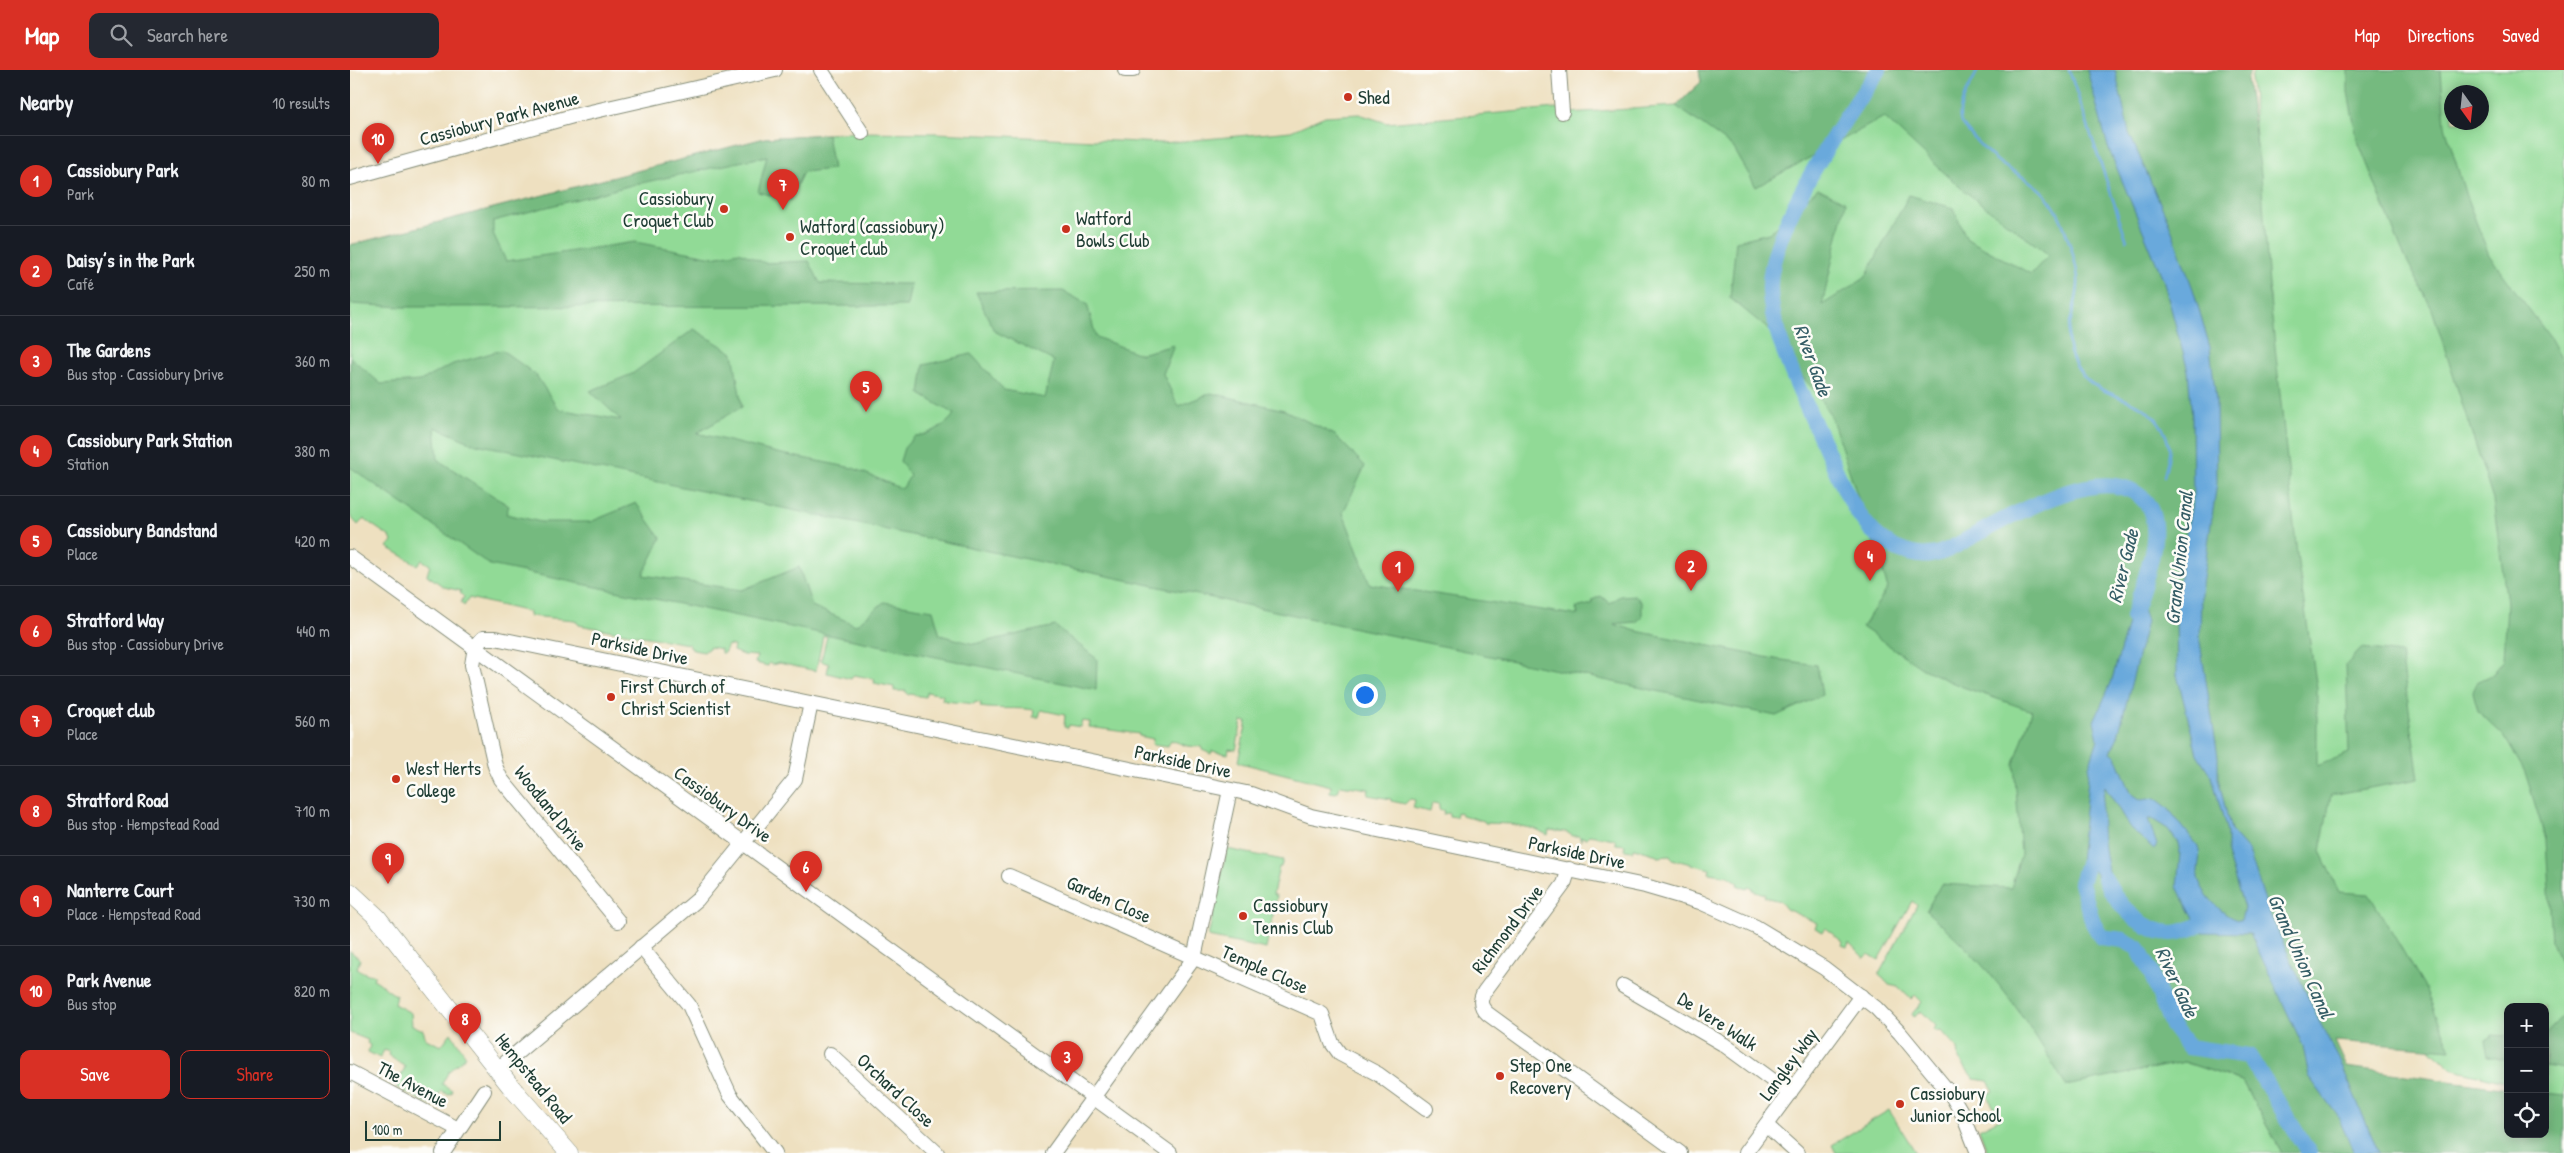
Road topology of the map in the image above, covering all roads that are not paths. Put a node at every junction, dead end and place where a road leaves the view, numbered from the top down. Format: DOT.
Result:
graph roads {
  1 [pos="775,70"];
  2 [pos="822,70"];
  3 [pos="1125,70"];
  4 [pos="1133,70"];
  5 [pos="1559,70"];
  6 [pos="1562,112"];
  7 [pos="862,133"];
  8 [pos="350,178"];
  9 [pos="350,557"];
  10 [pos="475,647"];
  11 [pos="811,703"];
  12 [pos="1230,790"];
  13 [pos="744,842"];
  14 [pos="1569,869"];
  15 [pos="1009,876"];
  16 [pos="350,892"];
  17 [pos="618,921"];
  18 [pos="641,947"];
  19 [pos="1194,958"];
  20 [pos="1623,986"];
  21 [pos="1861,996"];
  22 [pos="830,1054"];
  23 [pos="498,1069"];
  24 [pos="350,1072"];
  25 [pos="484,1091"];
  26 [pos="1790,1093"];
  27 [pos="1093,1097"];
  28 [pos="1426,1109"];
  29 [pos="1766,1125"];
  30 [pos="458,1129"];
  31 [pos="443,1153"];
  32 [pos="570,1153"];
  33 [pos="775,1153"];
  34 [pos="937,1153"];
  35 [pos="1053,1153"];
  36 [pos="1170,1153"];
  37 [pos="1680,1153"];
  38 [pos="1745,1153"];
  39 [pos="1797,1153"];
  40 [pos="1978,1153"];
  1 -- 8 [label="street, Cassiobury Park Avenue"];
  2 -- 7 [label="street"];
  3 -- 4 [label="street"];
  5 -- 6 [label="street"];
  9 -- 10 [label="street, Cassiobury Drive"];
  10 -- 11 [label="street, Parkside Drive"];
  10 -- 13 [label="street, Cassiobury Drive"];
  10 -- 17 [label="street, Woodland Drive"];
  11 -- 12 [label="street, Parkside Drive"];
  11 -- 13 [label="street"];
  12 -- 14 [label="street, Parkside Drive"];
  12 -- 19 [label="street"];
  13 -- 18 [label="street"];
  13 -- 27 [label="street, Cassiobury Drive"];
  14 -- 21 [label="street, Parkside Drive"];
  14 -- 37 [label="street, Richmond Drive"];
  15 -- 19 [label="street, Garden Close"];
  16 -- 23 [label="main road, Hempstead Road"];
  18 -- 23 [label="street"];
  18 -- 33 [label="street"];
  19 -- 27 [label="street"];
  19 -- 28 [label="street, Temple Close"];
  20 -- 26 [label="street, De Vere Walk"];
  21 -- 26 [label="street, Langley Way"];
  21 -- 40 [label="street, Parkside Drive"];
  22 -- 34 [label="street, Orchard Close"];
  23 -- 32 [label="main road, Hempstead Road"];
  24 -- 30 [label="street, The Avenue"];
  25 -- 30 [label="street"];
  26 -- 29 [label="street, Langley Way"];
  27 -- 35 [label="street"];
  27 -- 36 [label="street, Cassiobury Drive"];
  29 -- 38 [label="street, Langley Way"];
  29 -- 39 [label="street"];
  30 -- 31 [label="street"];
}
